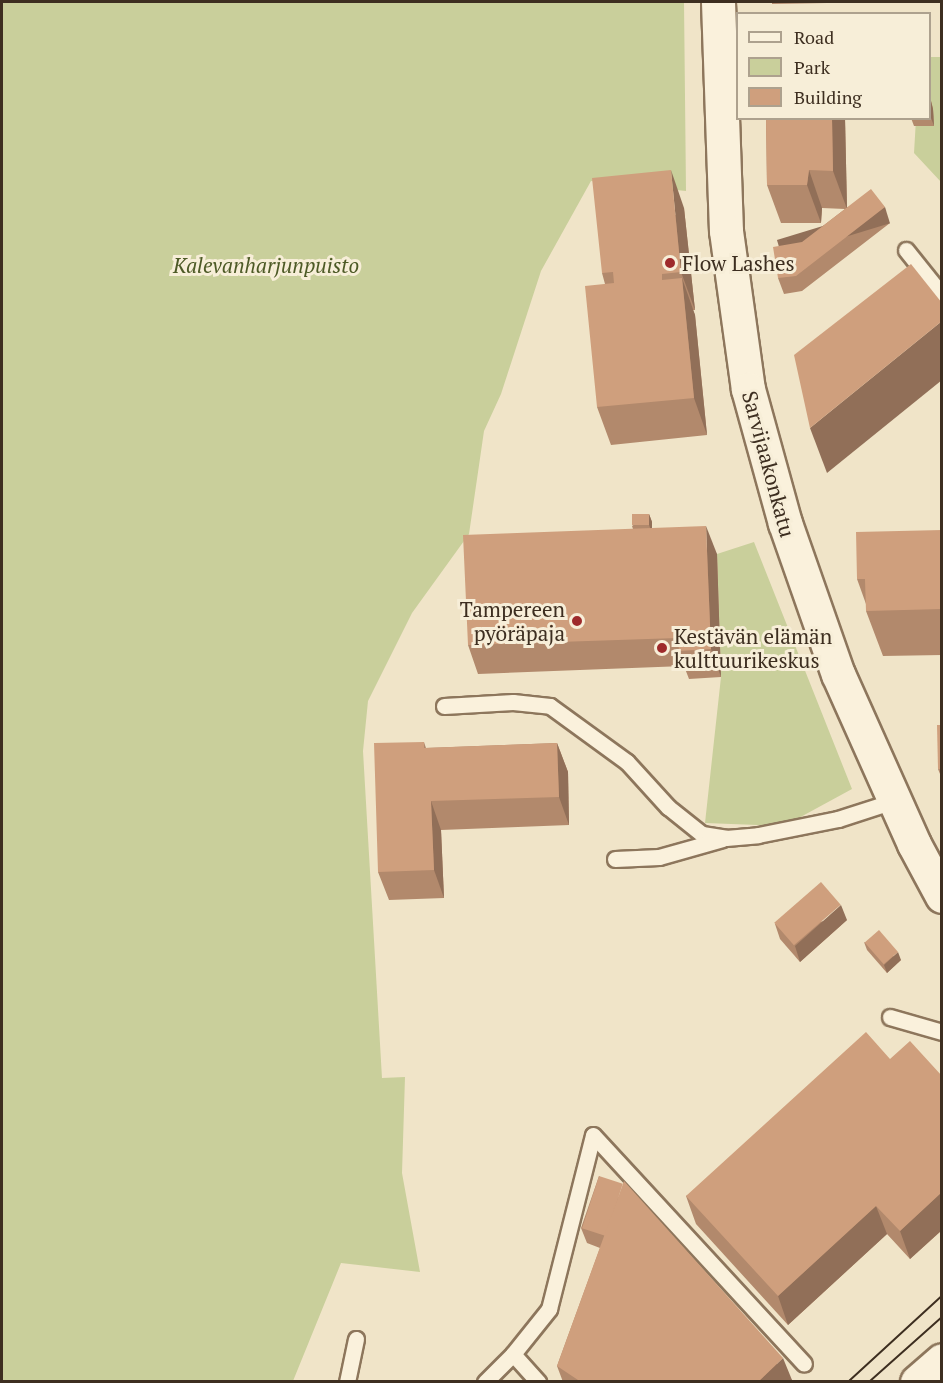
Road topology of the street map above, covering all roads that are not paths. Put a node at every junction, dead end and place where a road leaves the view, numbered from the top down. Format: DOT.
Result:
graph roads {
  1 [pos="718,2"];
  2 [pos="906,250"];
  3 [pos="942,295"];
  4 [pos="444,706"];
  5 [pos="894,801"];
  6 [pos="726,838"];
  7 [pos="615,860"];
  8 [pos="942,896"];
  9 [pos="890,1017"];
  10 [pos="942,1032"];
  11 [pos="356,1339"];
  12 [pos="513,1354"];
  13 [pos="942,1360"];
  14 [pos="804,1364"];
  15 [pos="347,1382"];
  16 [pos="485,1382"];
  17 [pos="538,1382"];
  18 [pos="917,1382"];
  1 -- 5 [label="street, Sarvijaakonkatu"];
  2 -- 3 [label="lane"];
  4 -- 6 [label="lane"];
  5 -- 6 [label="lane"];
  5 -- 8 [label="street, Sarvijaakonkatu"];
  6 -- 7 [label="lane"];
  9 -- 10 [label="lane"];
  11 -- 15 [label="lane"];
  12 -- 14 [label="lane"];
  12 -- 16 [label="lane"];
  12 -- 17 [label="lane"];
  13 -- 18 [label="street"];
}
